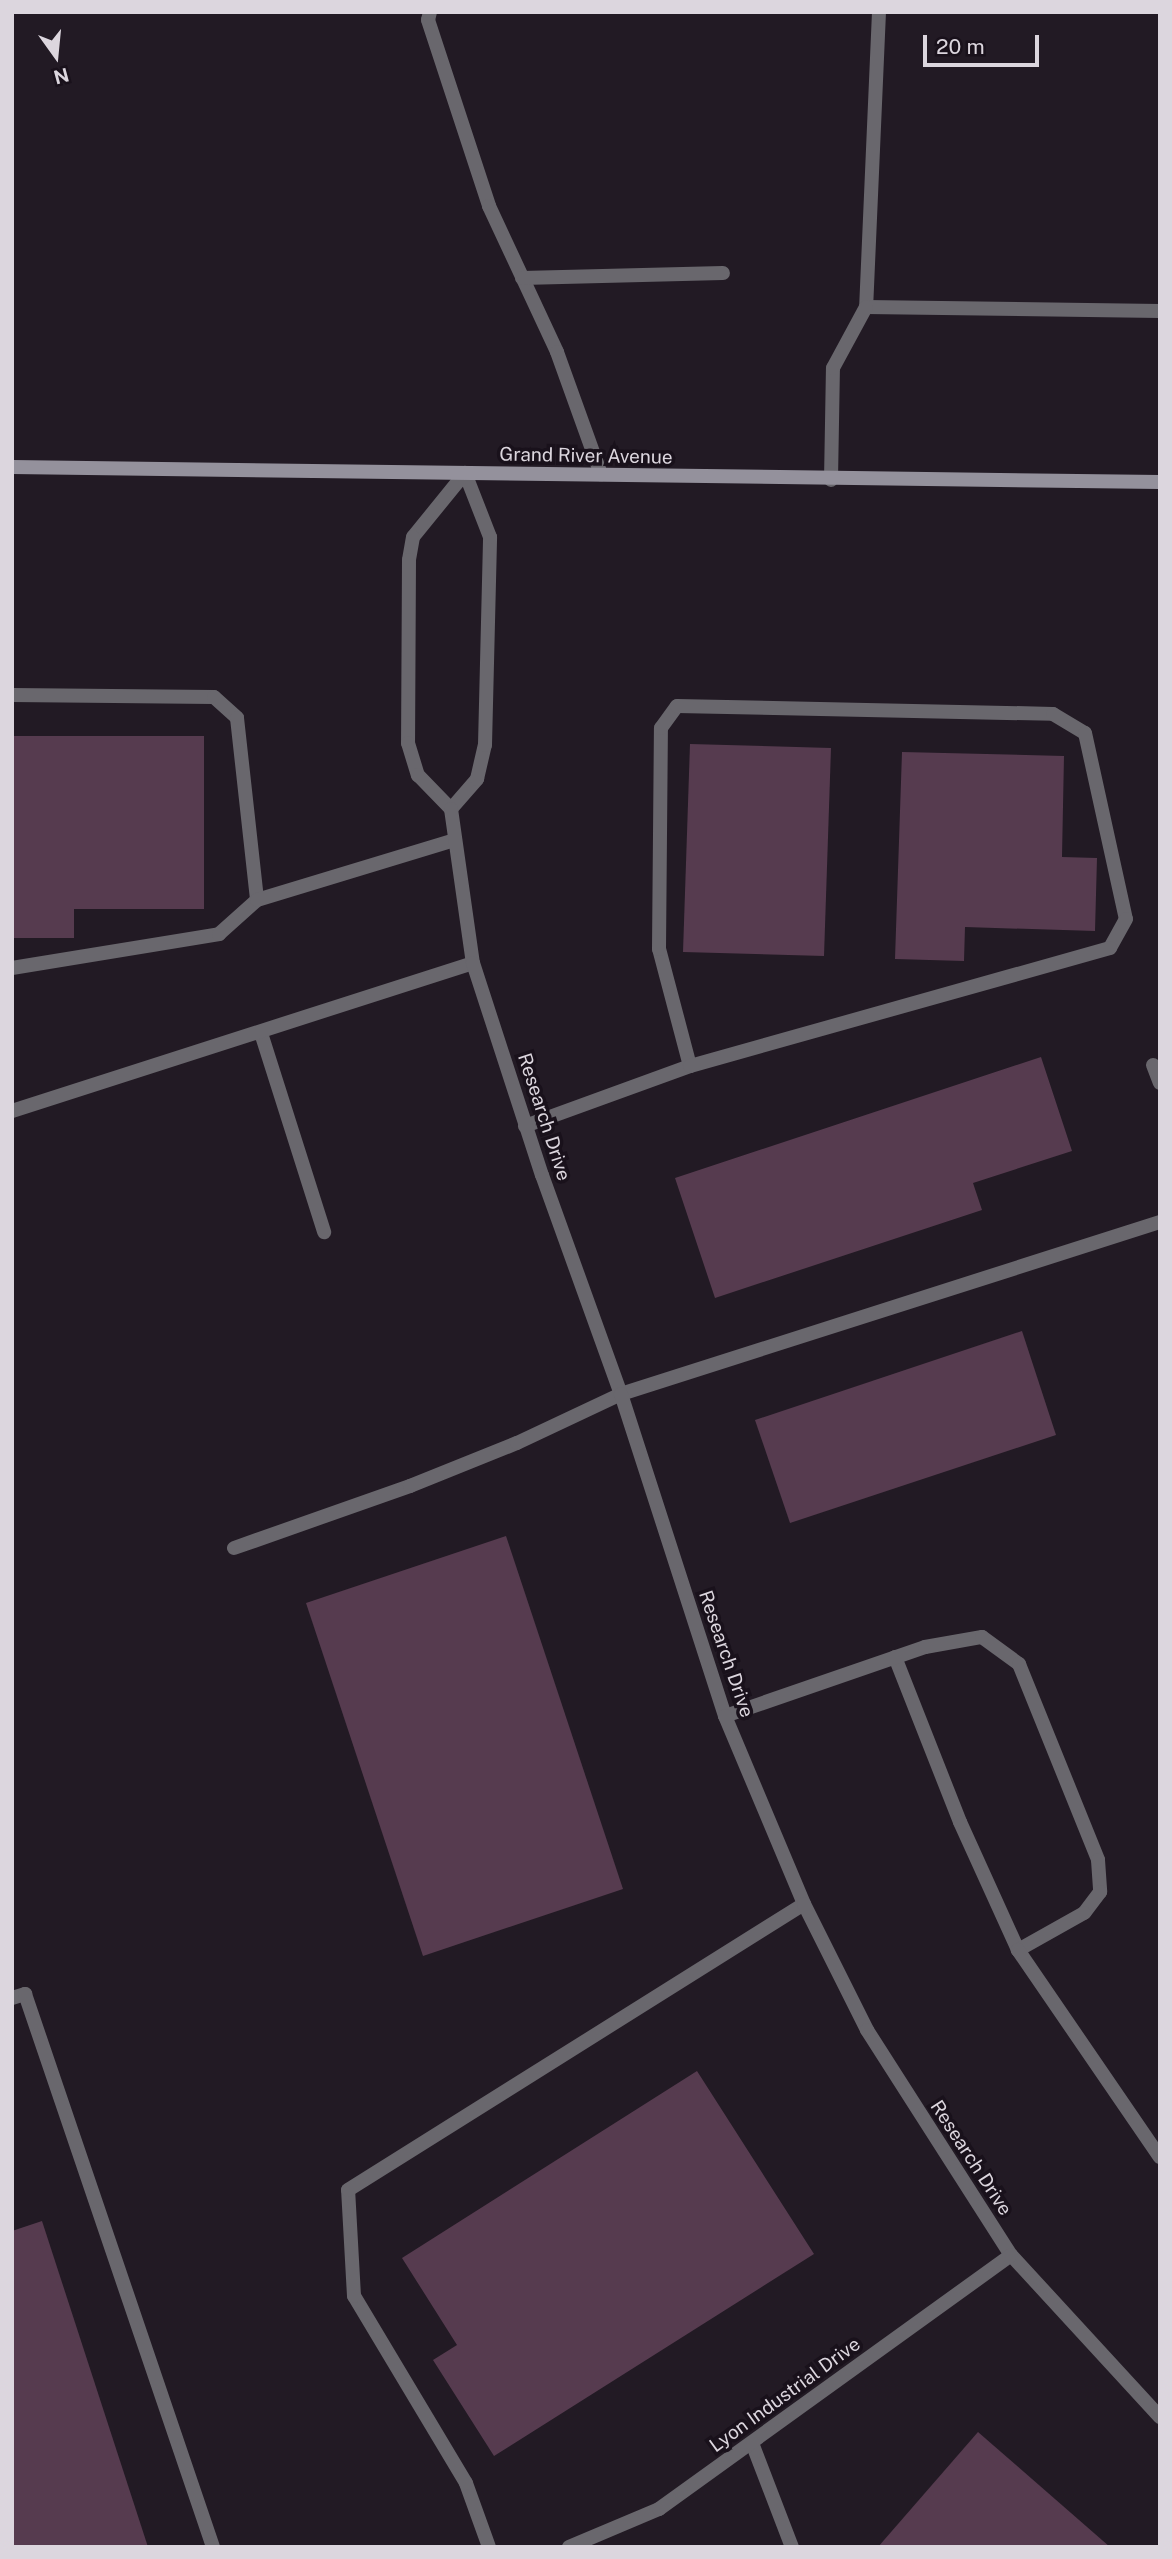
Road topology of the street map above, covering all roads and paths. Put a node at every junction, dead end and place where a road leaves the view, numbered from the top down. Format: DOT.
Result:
graph roads {
  1 [pos="430,12"];
  2 [pos="879,12"];
  3 [pos="723,274"];
  4 [pos="523,278"];
  5 [pos="866,307"];
  6 [pos="1160,311"];
  7 [pos="12,467"];
  8 [pos="465,473"];
  9 [pos="601,474"];
  10 [pos="831,480"];
  11 [pos="1160,482"];
  12 [pos="12,695"];
  13 [pos="451,809"];
  14 [pos="456,840"];
  15 [pos="257,900"];
  16 [pos="473,962"];
  17 [pos="12,968"];
  18 [pos="261,1033"];
  19 [pos="1153,1065"];
  20 [pos="690,1066"];
  21 [pos="1160,1083"];
  22 [pos="12,1111"];
  23 [pos="525,1126"];
  24 [pos="1160,1222"];
  25 [pos="324,1233"];
  26 [pos="621,1394"];
  27 [pos="234,1548"];
  28 [pos="895,1657"];
  29 [pos="726,1716"];
  30 [pos="804,1905"];
  31 [pos="1018,1950"];
  32 [pos="12,1998"];
  33 [pos="1160,2157"];
  34 [pos="1011,2255"];
  35 [pos="1160,2417"];
  36 [pos="752,2443"];
  37 [pos="214,2547"];
  38 [pos="489,2547"];
  39 [pos="569,2547"];
  40 [pos="792,2547"];
  1 -- 4 [label="street"];
  2 -- 5 [label="street"];
  3 -- 4 [label="street"];
  4 -- 9 [label="street"];
  5 -- 6 [label="street"];
  5 -- 10 [label="street"];
  7 -- 8 [label="main road, Grand River Avenue"];
  8 -- 9 [label="main road, Grand River Avenue"];
  8 -- 13 [label="street"];
  8 -- 13 [label="street"];
  9 -- 10 [label="main road, Grand River Avenue"];
  10 -- 11 [label="main road, Grand River Avenue"];
  12 -- 15 [label="street"];
  13 -- 14 [label="street, Research Drive"];
  14 -- 15 [label="street"];
  14 -- 16 [label="street, Research Drive"];
  15 -- 17 [label="street"];
  16 -- 18 [label="street"];
  16 -- 23 [label="street, Research Drive"];
  18 -- 22 [label="street"];
  18 -- 25 [label="street"];
  19 -- 21 [label="street"];
  20 -- 20 [label="street"];
  20 -- 23 [label="street"];
  23 -- 26 [label="street, Research Drive"];
  24 -- 26 [label="street"];
  26 -- 27 [label="street"];
  26 -- 29 [label="street, Research Drive"];
  28 -- 29 [label="street"];
  28 -- 31 [label="street"];
  28 -- 31 [label="street"];
  29 -- 30 [label="street, Research Drive"];
  30 -- 34 [label="street, Research Drive"];
  30 -- 38 [label="street"];
  31 -- 33 [label="street"];
  32 -- 37 [label="street"];
  34 -- 35 [label="street, Research Drive"];
  34 -- 36 [label="street, Lyon Industrial Drive"];
  36 -- 39 [label="street, Lyon Industrial Drive"];
  36 -- 40 [label="street"];
}
